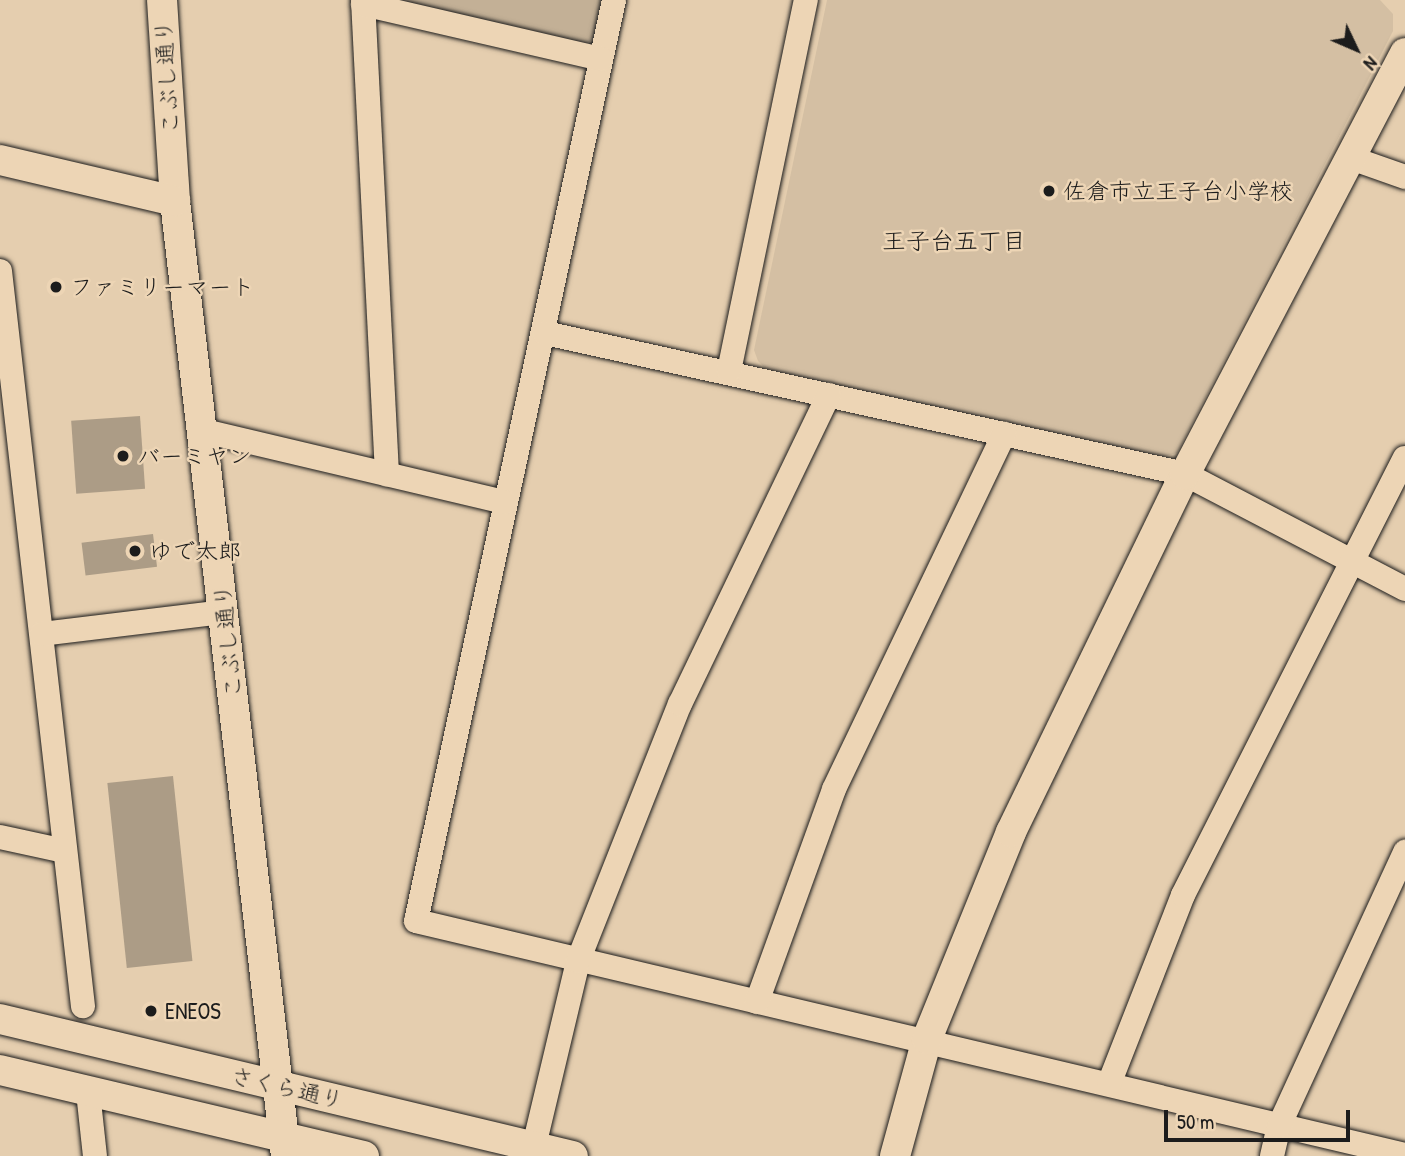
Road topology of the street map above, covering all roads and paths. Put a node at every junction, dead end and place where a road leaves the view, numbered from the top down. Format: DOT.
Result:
graph roads {
  1 [pos="162,0"];
  2 [pos="614,0"];
  3 [pos="806,0"];
  4 [pos="363,2"];
  5 [pos="1405,53"];
  6 [pos="601,59"];
  7 [pos="1352,158"];
  8 [pos="0,160"];
  9 [pos="1405,177"];
  10 [pos="175,201"];
  11 [pos="0,271"];
  12 [pos="545,333"];
  13 [pos="729,371"];
  14 [pos="829,395"];
  15 [pos="204,431"];
  16 [pos="1004,434"];
  17 [pos="1405,458"];
  18 [pos="387,474"];
  19 [pos="1185,474"];
  20 [pos="505,502"];
  21 [pos="1352,562"];
  22 [pos="1405,589"];
  23 [pos="225,612"];
  24 [pos="42,634"];
  25 [pos="0,837"];
  26 [pos="65,852"];
  27 [pos="1405,852"];
  28 [pos="578,961"];
  29 [pos="757,1002"];
  30 [pos="83,1006"];
  31 [pos="0,1019"];
  32 [pos="927,1040"];
  33 [pos="0,1070"];
  34 [pos="1109,1084"];
  35 [pos="278,1086"];
  36 [pos="88,1092"];
  37 [pos="1279,1126"];
  38 [pos="534,1146"];
  39 [pos="285,1147"];
  40 [pos="1405,1155"];
  41 [pos="95,1156"];
  42 [pos="363,1156"];
  43 [pos="573,1156"];
  44 [pos="895,1156"];
  45 [pos="1272,1156"];
  1 -- 10 [label="street, こぶし通り"];
  2 -- 6 [label="street"];
  3 -- 13 [label="street"];
  4 -- 6 [label="street"];
  4 -- 18 [label="street"];
  5 -- 7 [label="street"];
  6 -- 12 [label="street"];
  7 -- 9 [label="street"];
  7 -- 19 [label="street"];
  8 -- 10 [label="street"];
  10 -- 15 [label="street, こぶし通り"];
  11 -- 24 [label="street"];
  12 -- 13 [label="street"];
  12 -- 20 [label="street"];
  13 -- 14 [label="street"];
  14 -- 16 [label="street"];
  14 -- 28 [label="street"];
  15 -- 18 [label="street"];
  15 -- 23 [label="street, こぶし通り"];
  16 -- 19 [label="street"];
  16 -- 29 [label="street"];
  17 -- 21 [label="street"];
  18 -- 20 [label="street"];
  19 -- 21 [label="street"];
  19 -- 32 [label="street"];
  20 -- 28 [label="street"];
  21 -- 22 [label="street"];
  21 -- 34 [label="street"];
  23 -- 24 [label="street"];
  23 -- 35 [label="street, こぶし通り"];
  24 -- 26 [label="street"];
  25 -- 26 [label="street"];
  26 -- 30 [label="street"];
  27 -- 37 [label="street"];
  28 -- 29 [label="street"];
  28 -- 38 [label="street"];
  29 -- 32 [label="street"];
  31 -- 35 [label="street, さくら通り"];
  32 -- 34 [label="street"];
  32 -- 44 [label="street"];
  33 -- 36 [label="street"];
  34 -- 37 [label="street"];
  35 -- 38 [label="street, さくら通り"];
  35 -- 39 [label="street, こぶし通り"];
  36 -- 39 [label="street"];
  36 -- 41 [label="street"];
  37 -- 40 [label="street"];
  37 -- 45 [label="street"];
  38 -- 43 [label="street, さくら通り"];
  39 -- 42 [label="street"];
}
